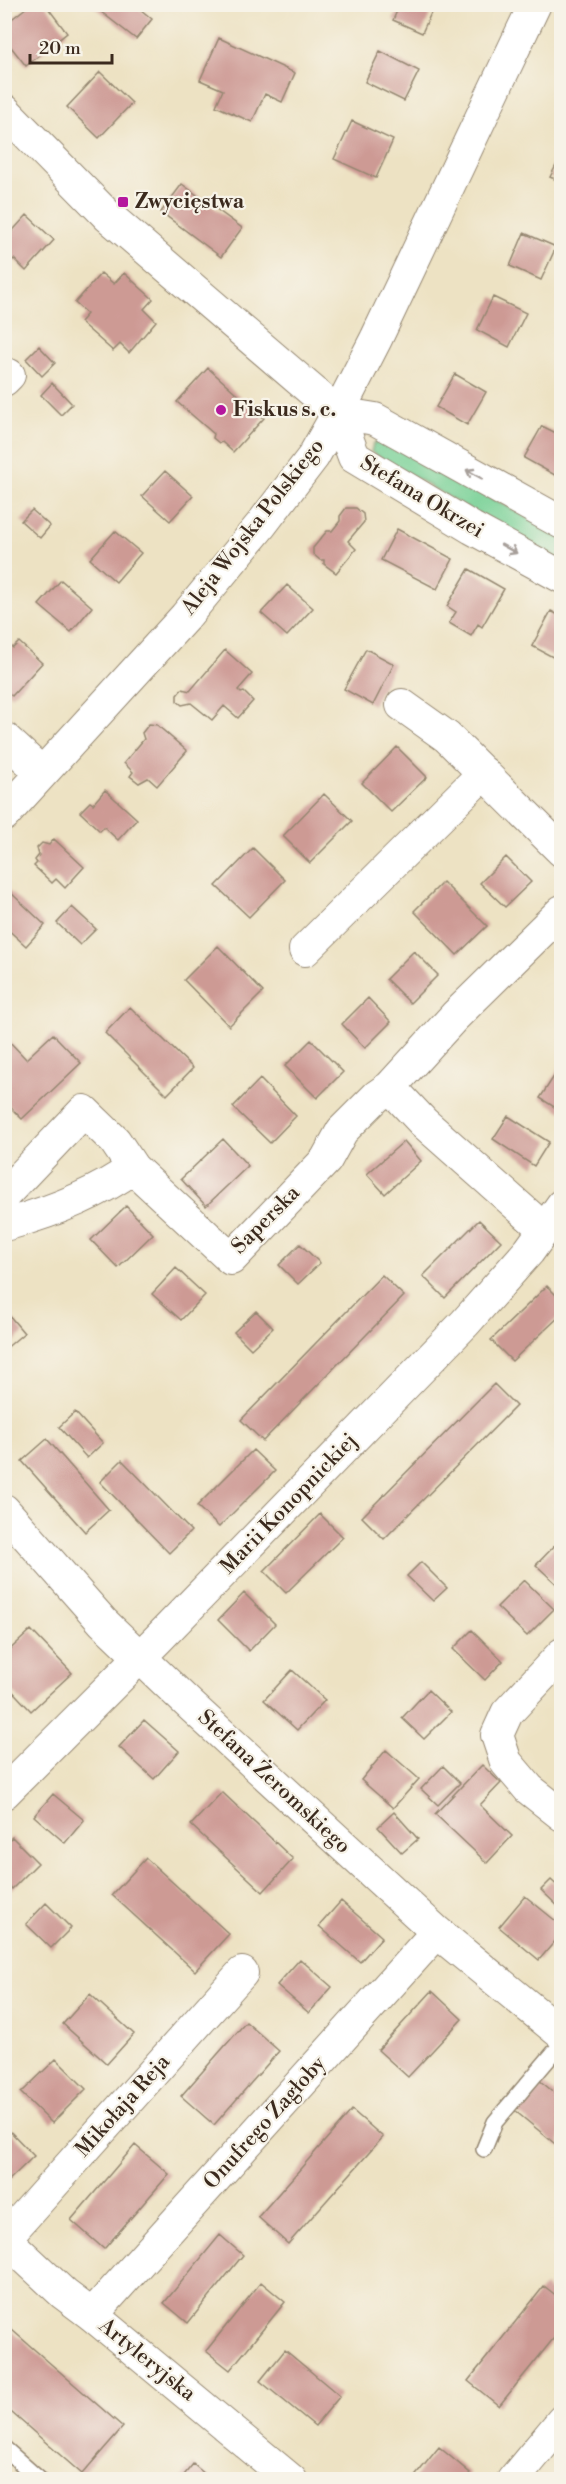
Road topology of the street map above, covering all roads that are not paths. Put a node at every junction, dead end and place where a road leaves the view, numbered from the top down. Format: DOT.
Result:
graph roads {
  1 [pos="535,4"];
  2 [pos="4,110"];
  3 [pos="338,413"];
  4 [pos="561,523"];
  5 [pos="561,577"];
  6 [pos="402,705"];
  7 [pos="4,738"];
  8 [pos="42,773"];
  9 [pos="484,773"];
  10 [pos="4,815"];
  11 [pos="561,851"];
  12 [pos="561,911"];
  13 [pos="305,950"];
  14 [pos="390,1087"];
  15 [pos="133,1168"];
  16 [pos="4,1195"];
  17 [pos="553,1217"];
  18 [pos="4,1220"];
  19 [pos="4,1510"];
  20 [pos="561,1654"];
  21 [pos="140,1657"];
  22 [pos="4,1793"];
  23 [pos="561,1815"];
  24 [pos="437,1932"];
  25 [pos="242,1973"];
  26 [pos="561,2034"];
  27 [pos="561,2043"];
  28 [pos="484,2149"];
  29 [pos="5,2238"];
  30 [pos="92,2315"];
  31 [pos="561,2421"];
  32 [pos="4,2448"];
  33 [pos="524,2474"];
  34 [pos="40,2480"];
  35 [pos="291,2480"];
  1 -- 3 [label="street, Aleja Wojska Polskiego"];
  2 -- 3 [label="street"];
  4 -- 3 [label="street, Stefana Okrzei, one-way"];
  3 -- 5 [label="street, Stefana Okrzei, one-way"];
  3 -- 8 [label="street, Aleja Wojska Polskiego"];
  6 -- 9 [label="street"];
  7 -- 8 [label="street"];
  8 -- 10 [label="street, Aleja Wojska Polskiego"];
  9 -- 11 [label="street"];
  9 -- 13 [label="street"];
  12 -- 14 [label="street, Saperska"];
  14 -- 15 [label="street, Saperska"];
  14 -- 17 [label="street"];
  15 -- 16 [label="street, Saperska"];
  15 -- 18 [label="street"];
  17 -- 21 [label="street, Marii Konopnickiej"];
  19 -- 21 [label="street, Stefana Żeromskiego"];
  20 -- 23 [label="street"];
  21 -- 22 [label="street, Marii Konopnickiej"];
  21 -- 24 [label="street, Stefana Żeromskiego"];
  24 -- 26 [label="street, Stefana Żeromskiego"];
  24 -- 30 [label="street, Onufrego Zagłoby"];
  25 -- 29 [label="street, Mikołaja Reja"];
  27 -- 28 [label="lane"];
  29 -- 30 [label="street, Artyleryjska"];
  30 -- 35 [label="street, Artyleryjska"];
  31 -- 33 [label="street"];
  32 -- 34 [label="lane"];
}
